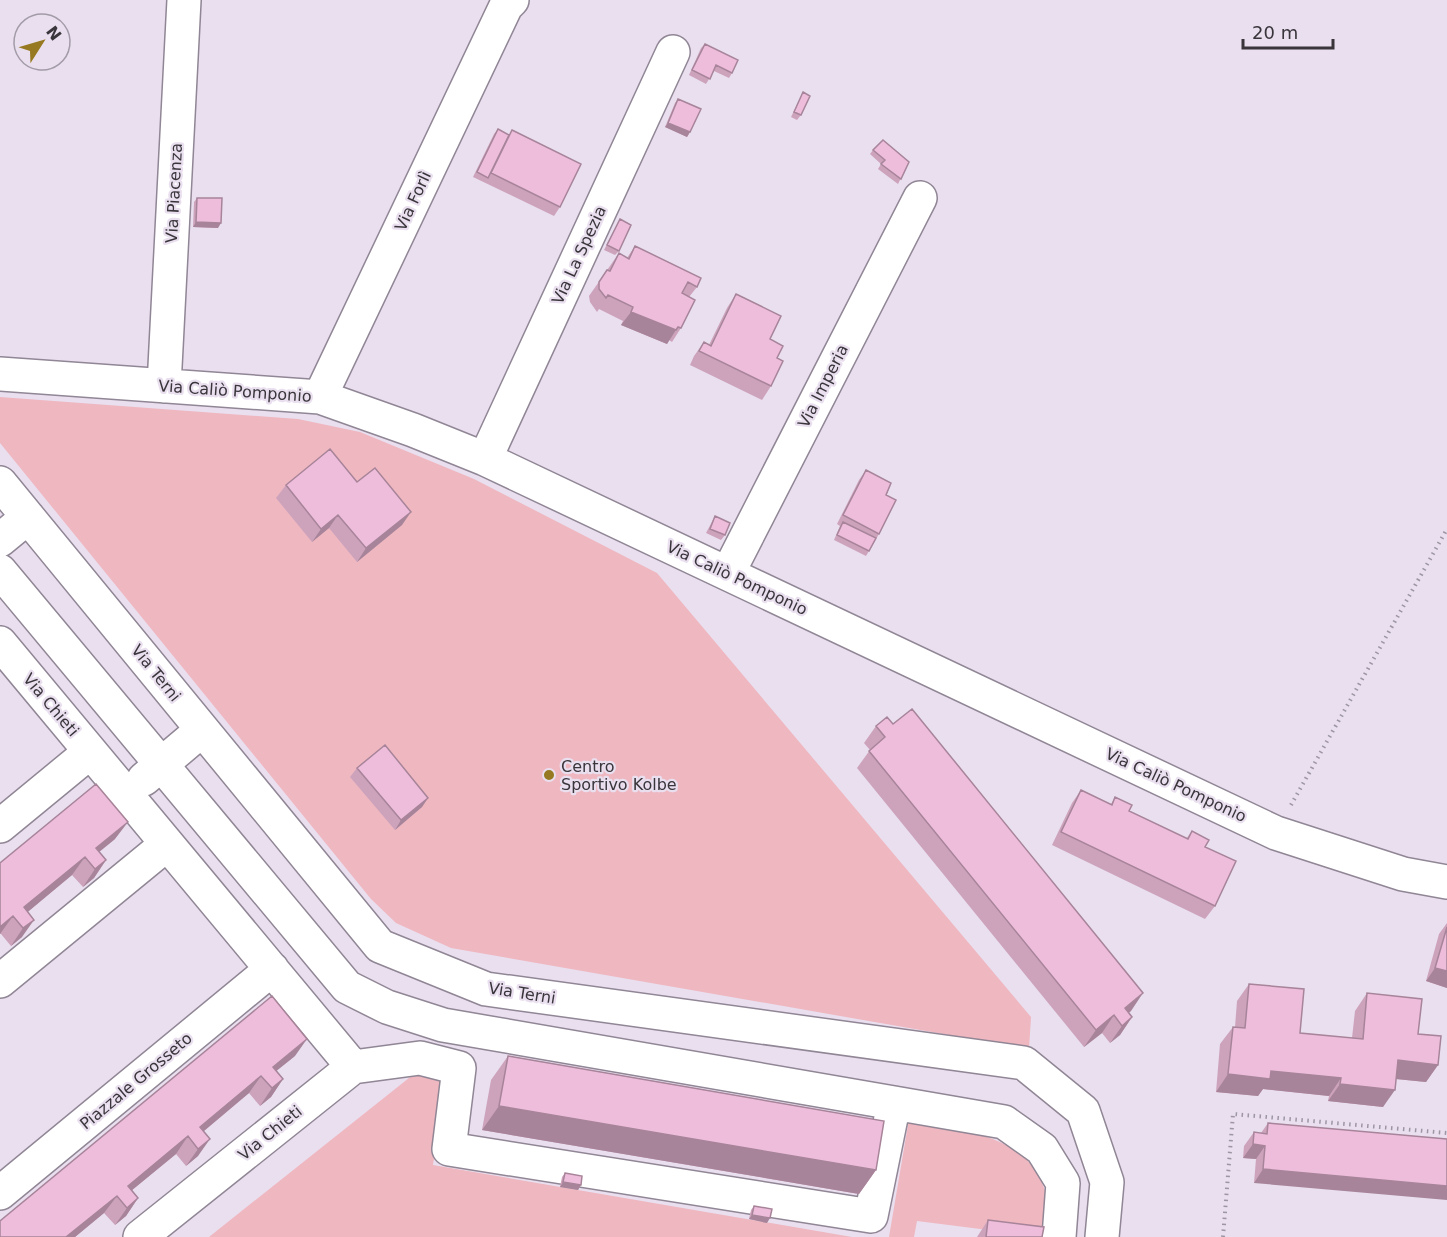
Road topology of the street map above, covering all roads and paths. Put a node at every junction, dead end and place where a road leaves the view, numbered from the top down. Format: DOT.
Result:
graph roads {
  1 [pos="184,0"];
  2 [pos="507,2"];
  3 [pos="673,52"];
  4 [pos="920,198"];
  5 [pos="0,374"];
  6 [pos="164,386"];
  7 [pos="320,397"];
  8 [pos="485,459"];
  9 [pos="0,483"];
  10 [pos="28,517"];
  11 [pos="1447,529"];
  12 [pos="0,540"];
  13 [pos="0,571"];
  14 [pos="728,573"];
  15 [pos="0,643"];
  16 [pos="202,730"];
  17 [pos="90,752"];
  18 [pos="161,764"];
  19 [pos="126,795"];
  20 [pos="0,826"];
  21 [pos="1276,833"];
  22 [pos="167,844"];
  23 [pos="1447,882"];
  24 [pos="272,969"];
  25 [pos="0,981"];
  26 [pos="347,987"];
  27 [pos="314,1021"];
  28 [pos="353,1067"];
  29 [pos="894,1103"];
  30 [pos="1447,1133"];
  31 [pos="0,1193"];
  32 [pos="140,1237"];
  33 [pos="1059,1237"];
  34 [pos="1102,1237"];
  35 [pos="1223,1237"];
  1 -- 6 [label="street, Via Piacenza"];
  2 -- 7 [label="street, Via Forlì"];
  3 -- 8 [label="street, Via La Spezia"];
  4 -- 14 [label="street, Via Imperia"];
  5 -- 6 [label="street, Via Caliò Pomponio"];
  6 -- 7 [label="street, Via Caliò Pomponio"];
  7 -- 8 [label="street, Via Caliò Pomponio"];
  8 -- 14 [label="street, Via Caliò Pomponio"];
  9 -- 10 [label="street, Via Terni"];
  10 -- 12 [label="street"];
  10 -- 16 [label="street, Via Terni"];
  11 -- 21 [label="path"];
  13 -- 18 [label="street"];
  14 -- 21 [label="street, Via Caliò Pomponio"];
  15 -- 17 [label="street, Via Chieti"];
  16 -- 18 [label="street"];
  16 -- 34 [label="street, Via Terni"];
  17 -- 19 [label="street, Via Chieti"];
  17 -- 20 [label="street"];
  18 -- 19 [label="street"];
  18 -- 26 [label="street"];
  19 -- 22 [label="street, Via Chieti"];
  21 -- 23 [label="street, Via Caliò Pomponio"];
  22 -- 24 [label="street, Via Chieti"];
  22 -- 25 [label="street"];
  24 -- 27 [label="street, Via Chieti"];
  24 -- 31 [label="street, Piazzale Grosseto"];
  26 -- 27 [label="street"];
  26 -- 29 [label="street"];
  27 -- 28 [label="street, Via Chieti"];
  28 -- 29 [label="street"];
  28 -- 32 [label="street, Via Chieti"];
  29 -- 33 [label="street"];
  30 -- 35 [label="path"];
}
